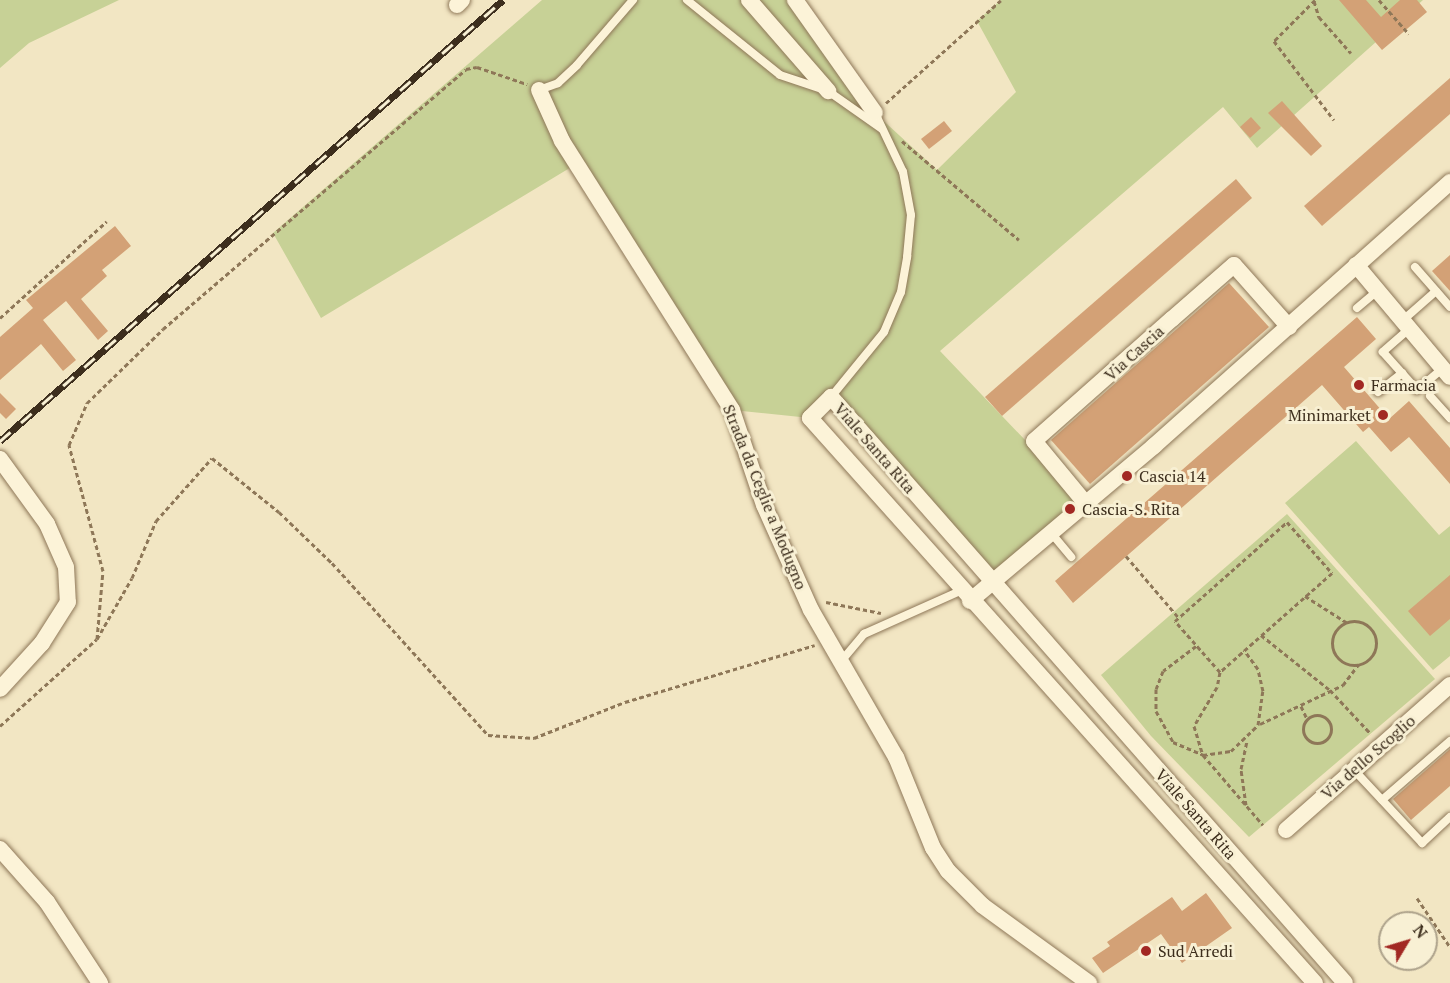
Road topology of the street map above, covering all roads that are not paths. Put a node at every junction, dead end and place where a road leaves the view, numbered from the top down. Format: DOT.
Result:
graph roads {
  1 [pos="633,0"];
  2 [pos="687,0"];
  3 [pos="749,0"];
  4 [pos="795,0"];
  5 [pos="539,90"];
  6 [pos="828,91"];
  7 [pos="875,113"];
  8 [pos="885,131"];
  9 [pos="1450,182"];
  10 [pos="1356,266"];
  11 [pos="1415,267"];
  12 [pos="1377,291"];
  13 [pos="1436,291"];
  14 [pos="1450,307"];
  15 [pos="1357,308"];
  16 [pos="1406,325"];
  17 [pos="1289,327"];
  18 [pos="1402,373"];
  19 [pos="1446,373"];
  20 [pos="1378,392"];
  21 [pos="1431,396"];
  22 [pos="831,397"];
  23 [pos="1449,415"];
  24 [pos="1,461"];
  25 [pos="1087,505"];
  26 [pos="1052,534"];
  27 [pos="1071,557"];
  28 [pos="991,583"];
  29 [pos="965,596"];
  30 [pos="843,659"];
  31 [pos="1450,685"];
  32 [pos="0,689"];
  33 [pos="1450,741"];
  34 [pos="1157,770"];
  35 [pos="1354,770"];
  36 [pos="1140,784"];
  37 [pos="1382,800"];
  38 [pos="1450,817"];
  39 [pos="1286,830"];
  40 [pos="0,849"];
  41 [pos="100,983"];
  42 [pos="1089,983"];
  43 [pos="1315,983"];
  44 [pos="1345,983"];
  1 -- 5 [label="lane"];
  2 -- 6 [label="lane"];
  3 -- 6 [label="street"];
  4 -- 7 [label="street"];
  5 -- 30 [label="street, Strada da Ceglie a Modugno"];
  6 -- 8 [label="lane"];
  7 -- 8 [label="lane"];
  8 -- 22 [label="lane"];
  9 -- 10 [label="street"];
  10 -- 12 [label="street"];
  10 -- 17 [label="street"];
  11 -- 13 [label="lane"];
  12 -- 15 [label="lane"];
  12 -- 16 [label="street"];
  13 -- 14 [label="lane"];
  13 -- 16 [label="lane"];
  16 -- 18 [label="lane"];
  16 -- 19 [label="street"];
  17 -- 25 [label="street"];
  17 -- 25 [label="street, Via Cascia"];
  18 -- 19 [label="lane"];
  18 -- 20 [label="lane"];
  21 -- 23 [label="lane"];
  22 -- 28 [label="street, Viale Santa Rita"];
  22 -- 29 [label="street, Viale Santa Rita"];
  24 -- 32 [label="street"];
  25 -- 26 [label="street"];
  26 -- 27 [label="lane"];
  26 -- 28 [label="street"];
  28 -- 29 [label="street"];
  28 -- 34 [label="street, Viale Santa Rita"];
  29 -- 30 [label="lane"];
  29 -- 36 [label="street, Viale Santa Rita"];
  30 -- 42 [label="street, Strada da Ceglie a Modugno"];
  31 -- 35 [label="street, Via dello Scoglio"];
  33 -- 37 [label="lane"];
  34 -- 36 [label="street"];
  34 -- 44 [label="street, Viale Santa Rita"];
  35 -- 37 [label="lane"];
  35 -- 39 [label="street, Via dello Scoglio"];
  36 -- 43 [label="street, Viale Santa Rita"];
  37 -- 38 [label="lane"];
  40 -- 41 [label="street"];
}
